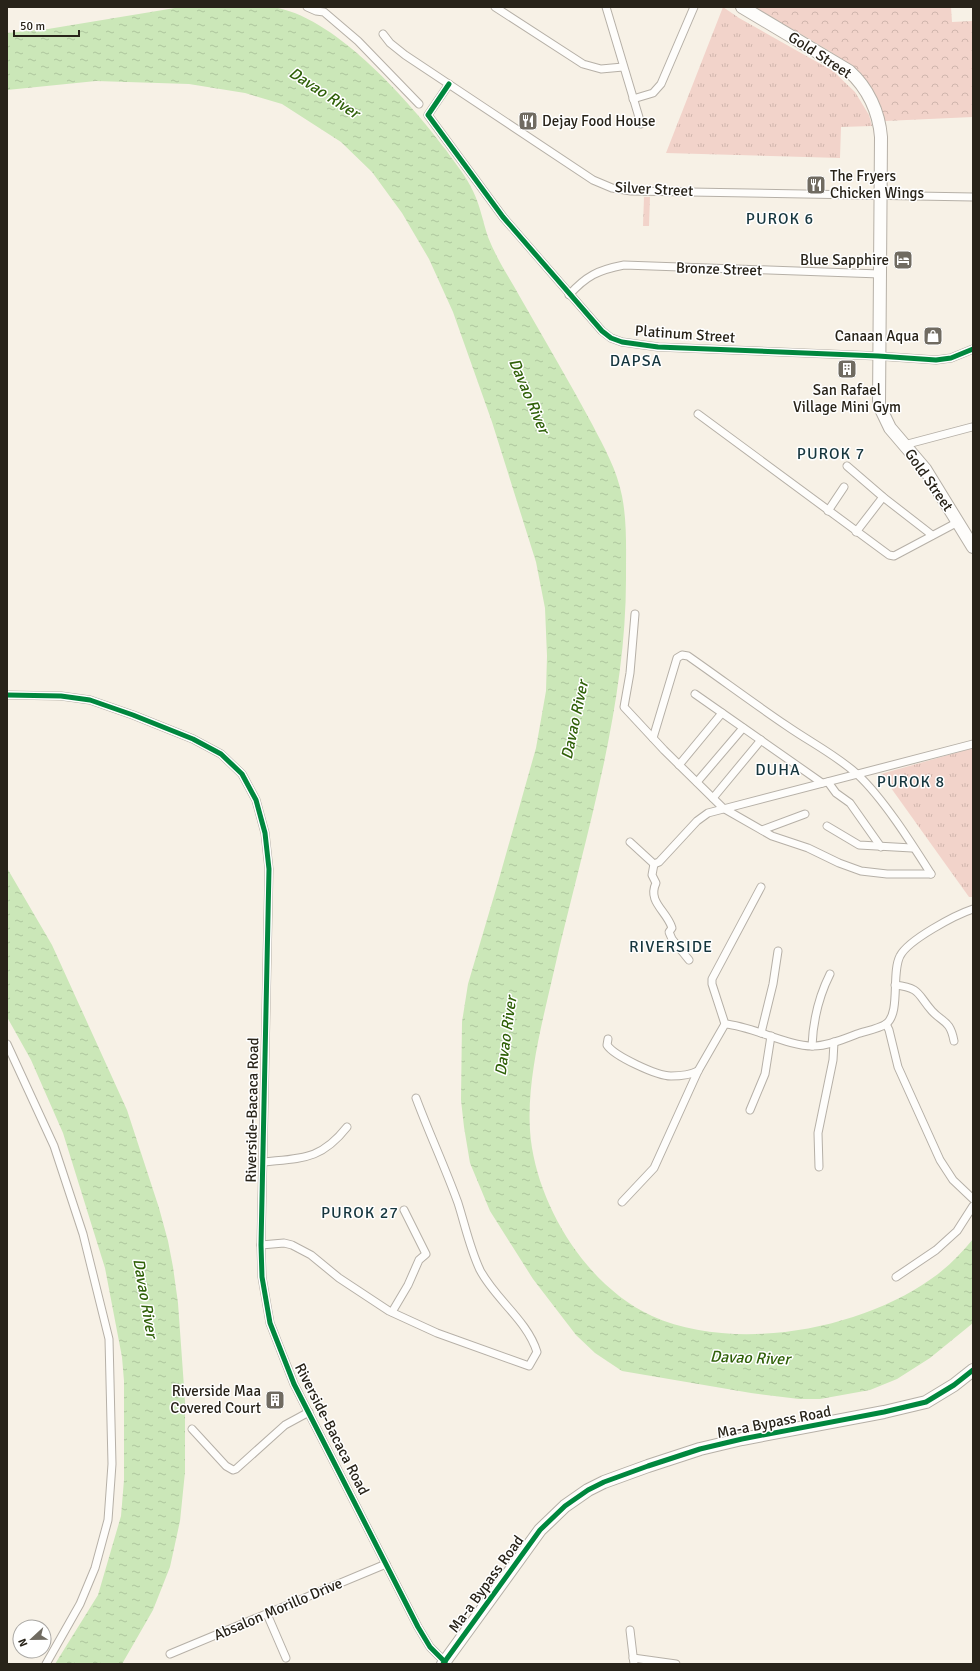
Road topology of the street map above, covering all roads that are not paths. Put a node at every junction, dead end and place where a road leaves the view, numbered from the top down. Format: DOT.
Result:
graph roads {
  1 [pos="307,7"];
  2 [pos="495,7"];
  3 [pos="606,7"];
  4 [pos="694,7"];
  5 [pos="742,7"];
  6 [pos="326,9"];
  7 [pos="383,34"];
  8 [pos="623,67"];
  9 [pos="449,84"];
  10 [pos="633,99"];
  11 [pos="419,104"];
  12 [pos="641,124"];
  13 [pos="881,196"];
  14 [pos="973,197"];
  15 [pos="880,274"];
  16 [pos="569,295"];
  17 [pos="973,349"];
  18 [pos="878,356"];
  19 [pos="698,414"];
  20 [pos="972,426"];
  21 [pos="904,445"];
  22 [pos="847,466"];
  23 [pos="844,487"];
  24 [pos="883,497"];
  25 [pos="828,511"];
  26 [pos="958,522"];
  27 [pos="856,532"];
  28 [pos="932,535"];
  29 [pos="973,546"];
  30 [pos="635,614"];
  31 [pos="695,694"];
  32 [pos="7,695"];
  33 [pos="722,713"];
  34 [pos="743,728"];
  35 [pos="653,738"];
  36 [pos="761,740"];
  37 [pos="973,744"];
  38 [pos="679,765"];
  39 [pos="857,774"];
  40 [pos="697,782"];
  41 [pos="825,783"];
  42 [pos="713,798"];
  43 [pos="723,808"];
  44 [pos="805,814"];
  45 [pos="827,826"];
  46 [pos="762,830"];
  47 [pos="630,842"];
  48 [pos="882,847"];
  49 [pos="912,848"];
  50 [pos="654,864"];
  51 [pos="761,887"];
  52 [pos="973,909"];
  53 [pos="778,951"];
  54 [pos="689,960"];
  55 [pos="830,974"];
  56 [pos="895,985"];
  57 [pos="725,1024"];
  58 [pos="886,1024"];
  59 [pos="761,1033"];
  60 [pos="772,1036"];
  61 [pos="608,1039"];
  62 [pos="954,1041"];
  63 [pos="834,1042"];
  64 [pos="7,1044"];
  65 [pos="812,1046"];
  66 [pos="698,1071"];
  67 [pos="416,1098"];
  68 [pos="750,1110"];
  69 [pos="346,1127"];
  70 [pos="264,1162"];
  71 [pos="819,1167"];
  72 [pos="973,1199"];
  73 [pos="622,1202"];
  74 [pos="973,1206"];
  75 [pos="404,1210"];
  76 [pos="261,1244"];
  77 [pos="896,1277"];
  78 [pos="392,1312"];
  79 [pos="973,1370"];
  80 [pos="309,1412"];
  81 [pos="192,1429"];
  82 [pos="386,1564"];
  83 [pos="267,1614"];
  84 [pos="630,1630"];
  85 [pos="170,1654"];
  86 [pos="286,1658"];
  87 [pos="633,1661"];
  88 [pos="444,1663"];
  89 [pos="46,1664"];
  90 [pos="676,1664"];
  1 -- 6 [label="street"];
  2 -- 8 [label="street"];
  3 -- 8 [label="street"];
  4 -- 10 [label="street"];
  5 -- 13 [label="main road, Gold Street"];
  6 -- 11 [label="street"];
  7 -- 9 [label="street, Silver Street"];
  8 -- 10 [label="street"];
  9 -- 13 [label="street, Silver Street"];
  9 -- 16 [label="street, Platinum Street"];
  10 -- 12 [label="street"];
  13 -- 14 [label="street, Silver Street"];
  13 -- 15 [label="main road, Gold Street"];
  15 -- 16 [label="street, Bronze Street"];
  15 -- 18 [label="main road, Gold Street"];
  16 -- 18 [label="street, Platinum Street"];
  17 -- 18 [label="street, Platinum Street"];
  18 -- 21 [label="main road, Gold Street"];
  19 -- 25 [label="street"];
  20 -- 21 [label="street"];
  21 -- 26 [label="main road, Gold Street"];
  22 -- 24 [label="street"];
  23 -- 25 [label="street"];
  24 -- 27 [label="street"];
  24 -- 28 [label="street"];
  25 -- 27 [label="street"];
  26 -- 28 [label="street"];
  26 -- 29 [label="main road, Gold Street"];
  27 -- 28 [label="street"];
  30 -- 35 [label="street"];
  31 -- 33 [label="street"];
  32 -- 70 [label="street, Riverside-Bacaca Road"];
  33 -- 34 [label="street"];
  33 -- 38 [label="street"];
  34 -- 36 [label="street"];
  34 -- 40 [label="street"];
  35 -- 38 [label="street"];
  35 -- 39 [label="street"];
  36 -- 41 [label="street"];
  36 -- 42 [label="street"];
  37 -- 39 [label="street"];
  38 -- 40 [label="street"];
  39 -- 41 [label="street"];
  39 -- 49 [label="street"];
  40 -- 42 [label="street"];
  41 -- 43 [label="street"];
  41 -- 48 [label="street"];
  42 -- 43 [label="street"];
  43 -- 46 [label="street"];
  43 -- 50 [label="street"];
  44 -- 46 [label="street"];
  45 -- 48 [label="street"];
  46 -- 49 [label="street"];
  47 -- 50 [label="street"];
  48 -- 49 [label="street"];
  50 -- 54 [label="street"];
  51 -- 57 [label="street"];
  52 -- 56 [label="street"];
  53 -- 59 [label="street"];
  55 -- 65 [label="street"];
  56 -- 58 [label="street"];
  56 -- 62 [label="street"];
  57 -- 59 [label="street"];
  57 -- 66 [label="street"];
  58 -- 63 [label="street"];
  58 -- 72 [label="street"];
  59 -- 60 [label="street"];
  60 -- 65 [label="street"];
  60 -- 68 [label="street"];
  61 -- 66 [label="street"];
  63 -- 65 [label="street"];
  63 -- 71 [label="street"];
  64 -- 89 [label="street"];
  66 -- 73 [label="street"];
  67 -- 78 [label="street"];
  69 -- 70 [label="street"];
  70 -- 76 [label="street, Riverside-Bacaca Road"];
  74 -- 77 [label="street"];
  75 -- 78 [label="street"];
  76 -- 78 [label="street"];
  76 -- 80 [label="street, Riverside-Bacaca Road"];
  79 -- 88 [label="main road, Ma-a Bypass Road"];
  80 -- 81 [label="street"];
  80 -- 82 [label="street, Riverside-Bacaca Road"];
  82 -- 83 [label="street, Absalon Morillo Drive"];
  82 -- 88 [label="street, Riverside-Bacaca Road"];
  83 -- 85 [label="street, Absalon Morillo Drive"];
  83 -- 86 [label="street"];
  84 -- 87 [label="street"];
  87 -- 90 [label="street"];
}
